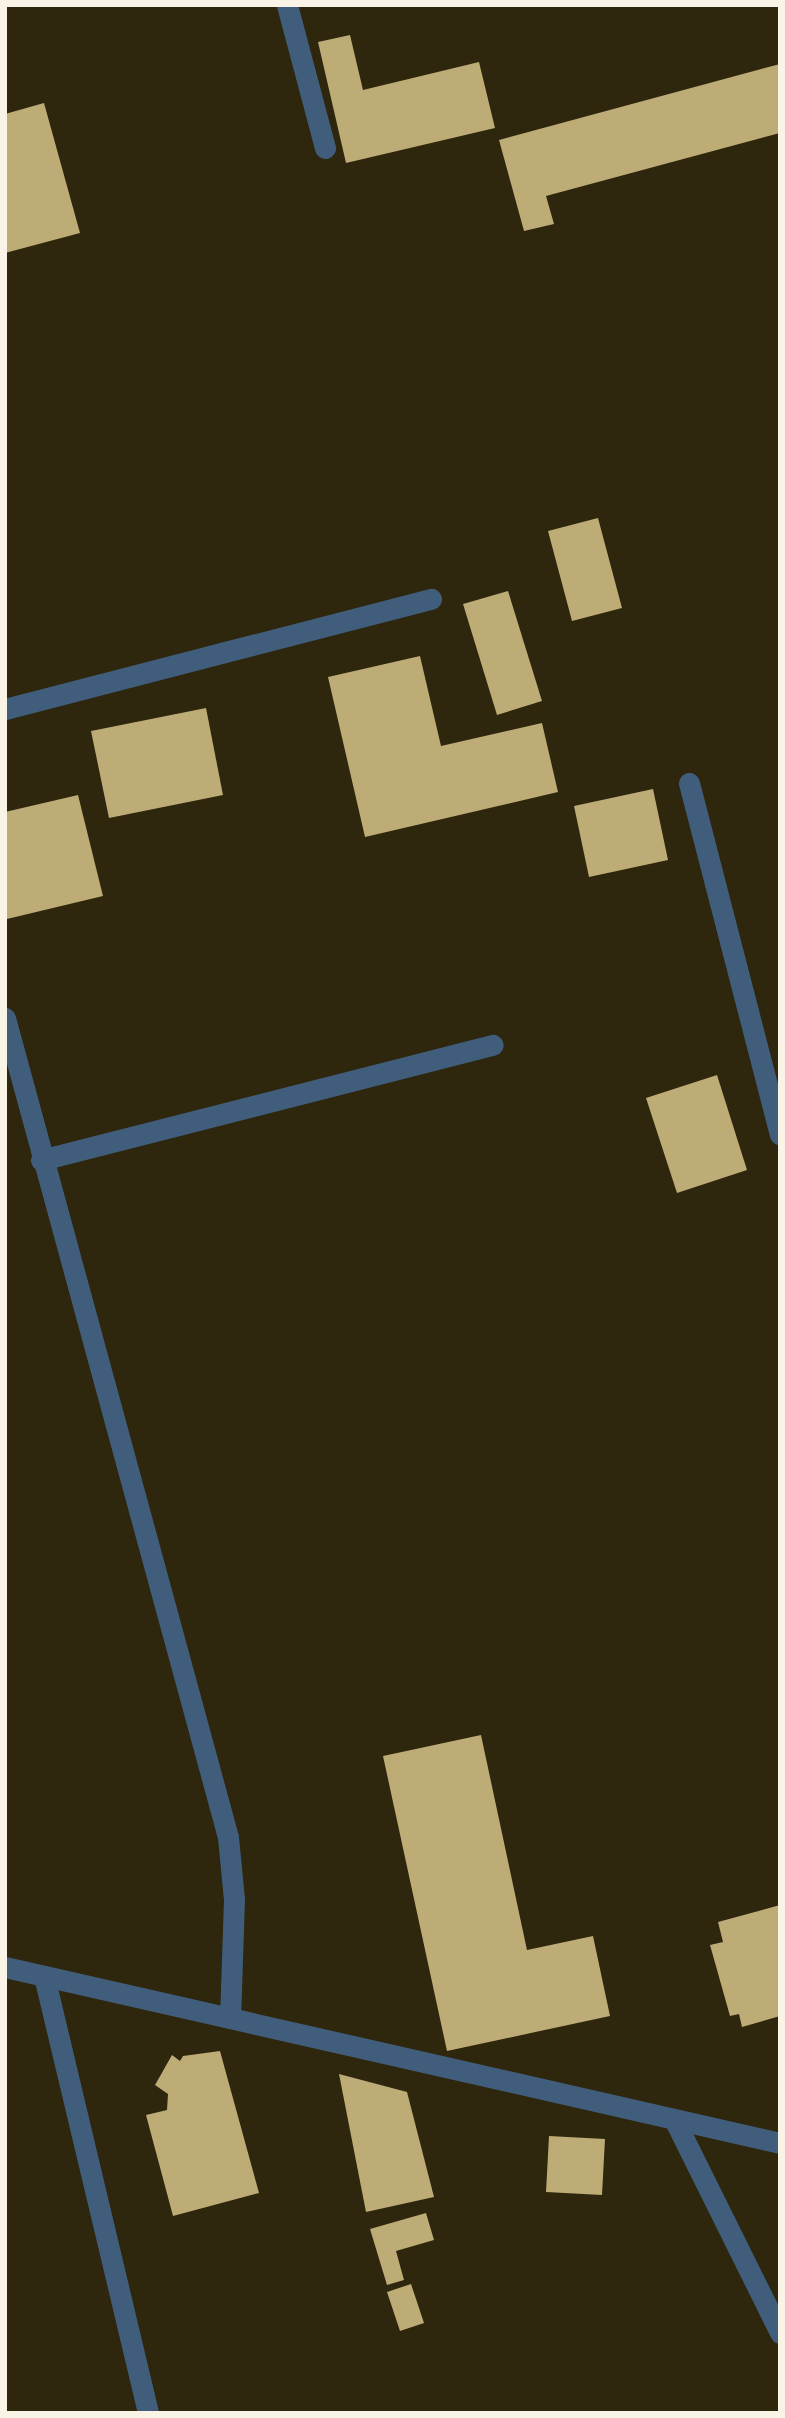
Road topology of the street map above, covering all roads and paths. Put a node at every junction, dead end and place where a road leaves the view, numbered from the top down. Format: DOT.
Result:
graph roads {
  1 [pos="287,5"];
  2 [pos="325,148"];
  3 [pos="432,599"];
  4 [pos="5,709"];
  5 [pos="689,783"];
  6 [pos="5,1018"];
  7 [pos="493,1045"];
  8 [pos="780,1134"];
  9 [pos="41,1160"];
  10 [pos="5,1967"];
  11 [pos="44,1976"];
  12 [pos="230,2018"];
  13 [pos="674,2119"];
  14 [pos="780,2143"];
  15 [pos="780,2333"];
  16 [pos="148,2413"];
  1 -- 2 [label="street"];
  3 -- 4 [label="street"];
  5 -- 8 [label="street"];
  6 -- 9 [label="street"];
  7 -- 9 [label="street"];
  9 -- 12 [label="street"];
  10 -- 11 [label="street"];
  11 -- 12 [label="street"];
  11 -- 16 [label="street"];
  12 -- 13 [label="street"];
  13 -- 14 [label="street"];
  13 -- 15 [label="street"];
}
